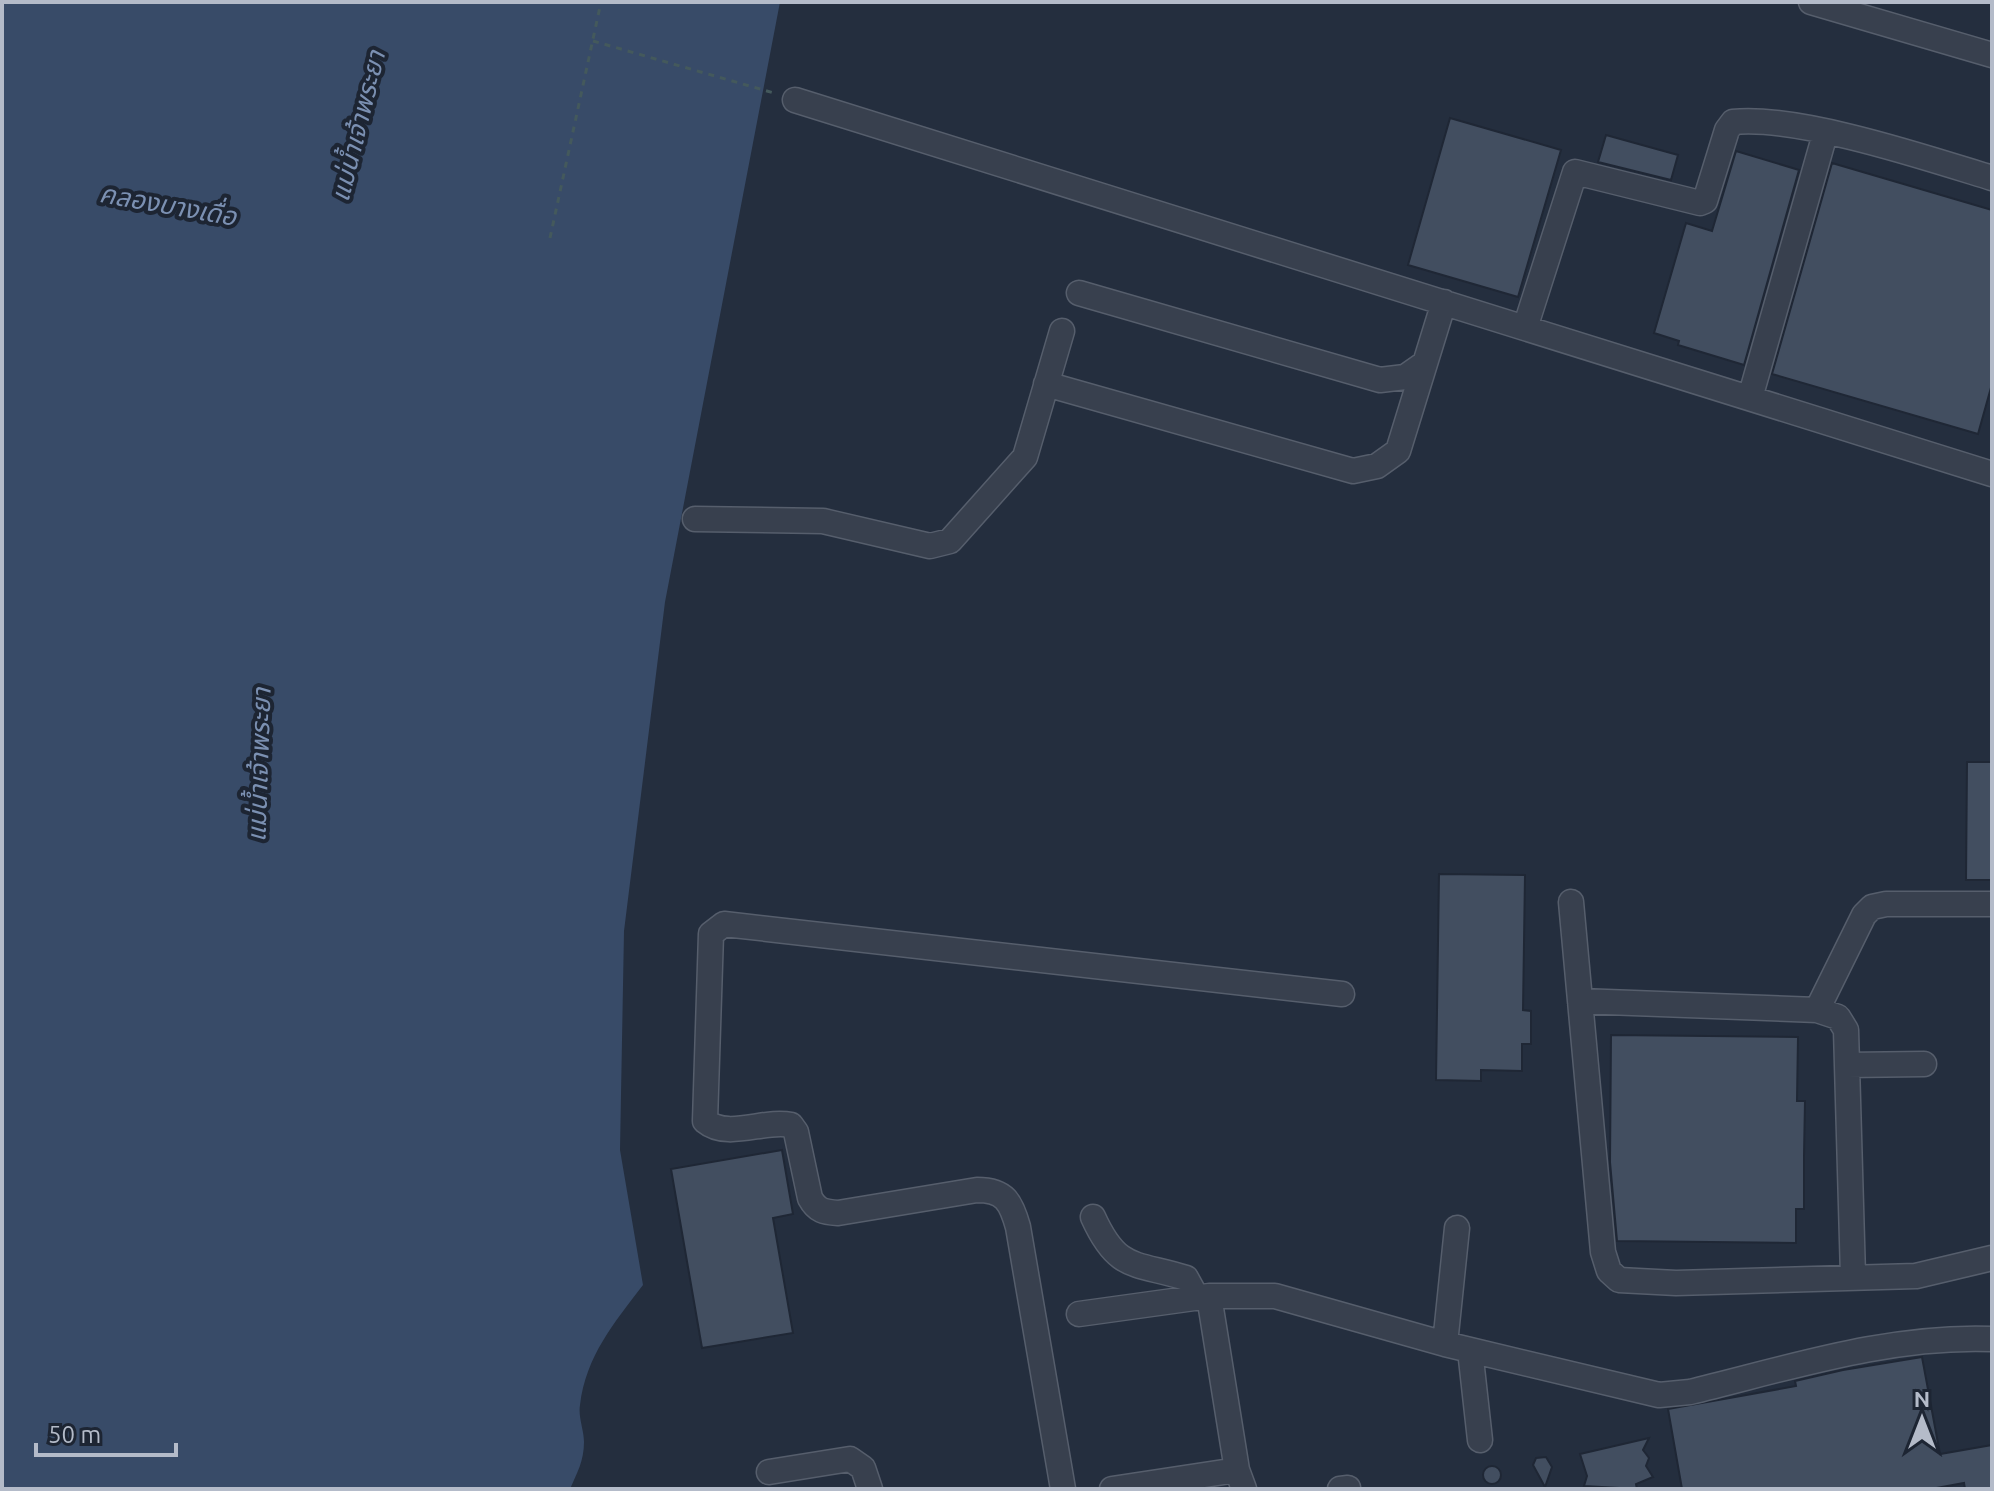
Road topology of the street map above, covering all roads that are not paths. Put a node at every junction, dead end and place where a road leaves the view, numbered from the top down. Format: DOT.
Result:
graph roads {
  1 [pos="1811,2"];
  2 [pos="1837,6"];
  3 [pos="1992,55"];
  4 [pos="795,100"];
  5 [pos="1825,134"];
  6 [pos="1992,178"];
  7 [pos="1079,293"];
  8 [pos="1444,302"];
  9 [pos="1525,328"];
  10 [pos="1062,331"];
  11 [pos="1425,363"];
  12 [pos="1046,384"];
  13 [pos="1750,398"];
  14 [pos="1991,467"];
  15 [pos="695,519"];
  16 [pos="1571,902"];
  17 [pos="1992,904"];
  18 [pos="1342,994"];
  19 [pos="1580,1001"];
  20 [pos="1817,1010"];
  21 [pos="1924,1064"];
  22 [pos="1847,1065"];
  23 [pos="1093,1217"];
  24 [pos="1457,1228"];
  25 [pos="1992,1258"];
  26 [pos="1853,1276"];
  27 [pos="1203,1297"];
  28 [pos="1079,1314"];
  29 [pos="1992,1339"];
  30 [pos="1445,1344"];
  31 [pos="1470,1350"];
  32 [pos="1480,1440"];
  33 [pos="769,1472"];
  34 [pos="1240,1479"];
  35 [pos="1179,1484"];
  36 [pos="1348,1488"];
  37 [pos="870,1489"];
  38 [pos="1063,1489"];
  39 [pos="1112,1489"];
  40 [pos="1340,1489"];
  1 -- 2 [label="lane"];
  2 -- 3 [label="lane"];
  4 -- 8 [label="lane"];
  5 -- 6 [label="lane"];
  5 -- 9 [label="lane"];
  5 -- 13 [label="lane"];
  7 -- 11 [label="lane"];
  8 -- 9 [label="lane"];
  8 -- 11 [label="lane"];
  9 -- 13 [label="lane"];
  10 -- 12 [label="lane"];
  11 -- 12 [label="lane"];
  12 -- 15 [label="lane"];
  13 -- 14 [label="lane"];
  16 -- 19 [label="lane"];
  17 -- 20 [label="lane"];
  18 -- 38 [label="lane"];
  19 -- 20 [label="lane"];
  19 -- 26 [label="lane"];
  20 -- 22 [label="lane"];
  21 -- 22 [label="lane"];
  22 -- 26 [label="lane"];
  23 -- 27 [label="lane"];
  24 -- 30 [label="lane"];
  25 -- 26 [label="lane"];
  27 -- 28 [label="lane"];
  27 -- 30 [label="lane"];
  27 -- 34 [label="lane"];
  29 -- 31 [label="lane"];
  30 -- 31 [label="lane"];
  31 -- 32 [label="lane"];
  33 -- 37 [label="lane"];
  34 -- 35 [label="lane"];
  35 -- 39 [label="lane"];
  36 -- 40 [label="lane"];
}
